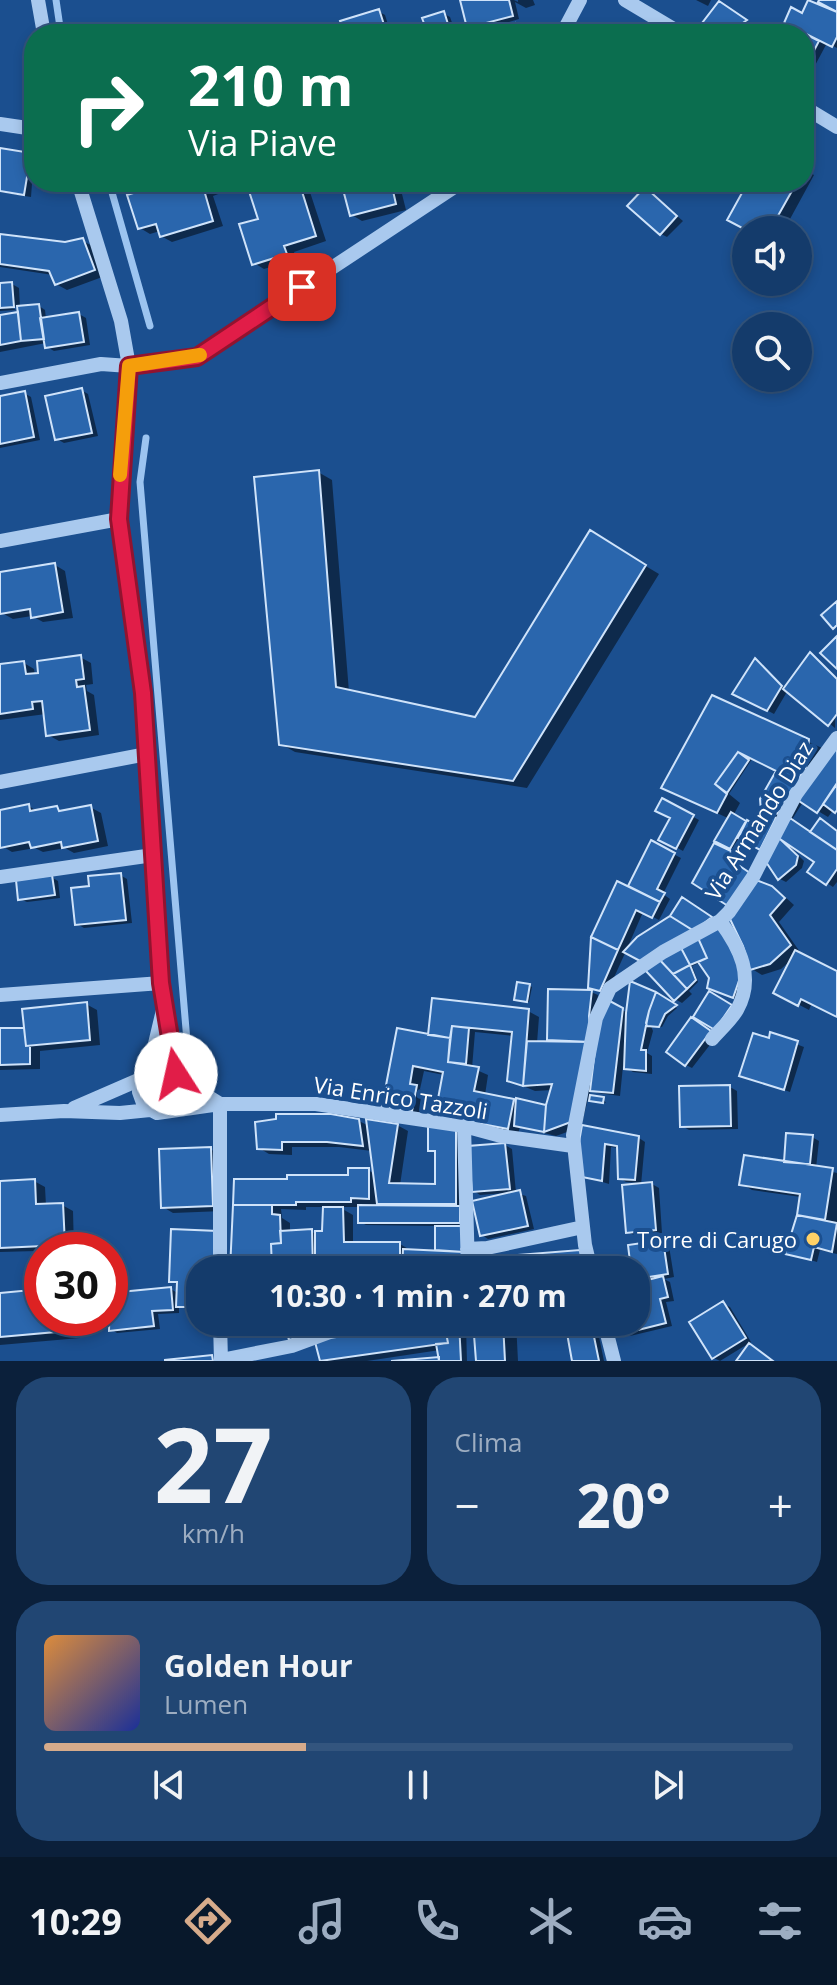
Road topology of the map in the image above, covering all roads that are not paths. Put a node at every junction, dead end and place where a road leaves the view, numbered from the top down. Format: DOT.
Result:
graph roads {
  1 [pos="38,0"];
  2 [pos="580,0"];
  3 [pos="625,0"];
  4 [pos="42,24"];
  5 [pos="567,24"];
  6 [pos="665,24"];
  7 [pos="814,113"];
  8 [pos="0,124"];
  9 [pos="837,127"];
  10 [pos="24,128"];
  11 [pos="81,192"];
  12 [pos="447,192"];
  13 [pos="129,366"];
  14 [pos="0,383"];
  15 [pos="119,519"];
  16 [pos="0,541"];
  17 [pos="837,738"];
  18 [pos="147,754"];
  19 [pos="0,782"];
  20 [pos="153,855"];
  21 [pos="0,877"];
  22 [pos="720,921"];
  23 [pos="161,983"];
  24 [pos="0,995"];
  25 [pos="164,1006"];
  26 [pos="712,1039"];
  27 [pos="146,1076"];
  28 [pos="178,1077"];
  29 [pos="220,1104"];
  30 [pos="150,1110"];
  31 [pos="64,1111"];
  32 [pos="171,1111"];
  33 [pos="0,1115"];
  34 [pos="464,1126"];
  35 [pos="573,1146"];
  36 [pos="583,1227"];
  37 [pos="467,1249"];
  38 [pos="220,1256"];
  39 [pos="467,1256"];
  40 [pos="588,1256"];
  41 [pos="220,1336"];
  42 [pos="319,1336"];
  43 [pos="608,1336"];
  44 [pos="221,1360"];
  45 [pos="614,1361"];
  1 -- 4 [label="street"];
  2 -- 5 [label="street"];
  3 -- 6 [label="street"];
  7 -- 9 [label="street"];
  8 -- 10 [label="street"];
  11 -- 13 [label="street"];
  12 -- 13 [label="street"];
  13 -- 14 [label="street"];
  13 -- 15 [label="street"];
  15 -- 16 [label="street"];
  15 -- 18 [label="street"];
  17 -- 22 [label="street, Via Armando Diaz"];
  18 -- 19 [label="street"];
  18 -- 20 [label="street"];
  20 -- 21 [label="street"];
  20 -- 23 [label="street"];
  22 -- 26 [label="street"];
  22 -- 35 [label="street, Via Armando Diaz"];
  23 -- 24 [label="street"];
  23 -- 25 [label="street"];
  25 -- 27 [label="street"];
  25 -- 28 [label="street"];
  27 -- 28 [label="street"];
  27 -- 30 [label="street"];
  27 -- 31 [label="street"];
  28 -- 29 [label="street"];
  28 -- 32 [label="street"];
  29 -- 32 [label="street, Via Enrico Tazzoli"];
  29 -- 34 [label="street, Via Enrico Tazzoli"];
  29 -- 38 [label="street"];
  30 -- 31 [label="street"];
  30 -- 32 [label="street"];
  31 -- 33 [label="street"];
  34 -- 35 [label="street, Via Enrico Tazzoli"];
  34 -- 37 [label="street"];
  35 -- 36 [label="street, Via Armando Diaz"];
  36 -- 37 [label="street"];
  36 -- 40 [label="street, Via Armando Diaz"];
  37 -- 39 [label="street"];
  41 -- 44 [label="street"];
  42 -- 44 [label="street"];
  43 -- 45 [label="street"];
}
